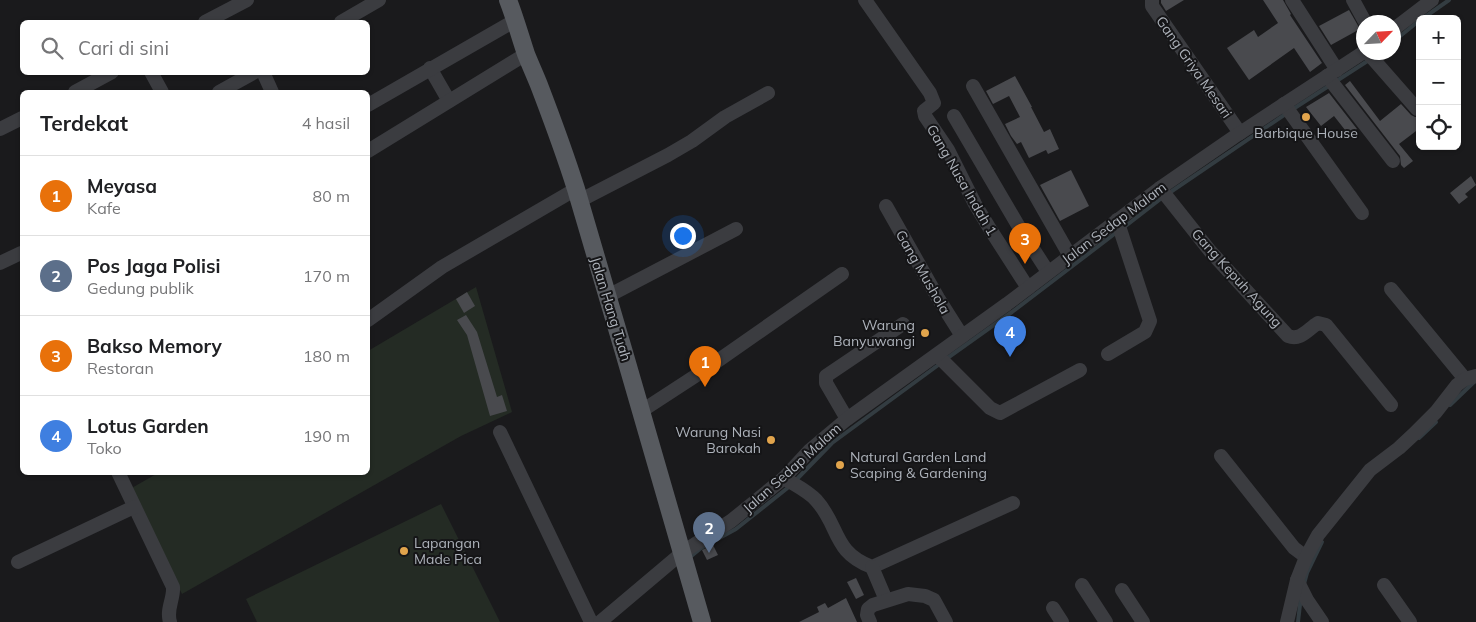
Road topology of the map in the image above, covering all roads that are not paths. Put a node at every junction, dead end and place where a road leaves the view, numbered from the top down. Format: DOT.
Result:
graph roads {
  1 [pos="248,0"];
  2 [pos="379,0"];
  3 [pos="508,0"];
  4 [pos="865,0"];
  5 [pos="1152,0"];
  6 [pos="1292,0"];
  7 [pos="1353,0"];
  8 [pos="1432,0"];
  9 [pos="1360,15"];
  10 [pos="209,20"];
  11 [pos="344,20"];
  12 [pos="516,20"];
  13 [pos="1401,24"];
  14 [pos="526,54"];
  15 [pos="1360,60"];
  16 [pos="1373,60"];
  17 [pos="430,68"];
  18 [pos="106,75"];
  19 [pos="153,75"];
  20 [pos="250,75"];
  21 [pos="264,75"];
  22 [pos="1332,78"];
  23 [pos="973,86"];
  24 [pos="79,90"];
  25 [pos="161,90"];
  26 [pos="223,90"];
  27 [pos="271,90"];
  28 [pos="768,93"];
  29 [pos="449,101"];
  30 [pos="370,104"];
  31 [pos="1416,108"];
  32 [pos="1288,110"];
  33 [pos="954,116"];
  34 [pos="20,119"];
  35 [pos="0,129"];
  36 [pos="1240,133"];
  37 [pos="370,150"];
  38 [pos="1393,161"];
  39 [pos="1164,193"];
  40 [pos="577,195"];
  41 [pos="886,206"];
  42 [pos="1362,213"];
  43 [pos="1120,228"];
  44 [pos="736,229"];
  45 [pos="20,253"];
  46 [pos="1070,256"];
  47 [pos="0,263"];
  48 [pos="1048,272"];
  49 [pos="842,274"];
  50 [pos="1028,288"];
  51 [pos="1392,289"];
  52 [pos="608,296"];
  53 [pos="370,319"];
  54 [pos="903,324"];
  55 [pos="962,336"];
  56 [pos="1108,354"];
  57 [pos="941,360"];
  58 [pos="1080,370"];
  59 [pos="1471,378"];
  60 [pos="1391,405"];
  61 [pos="640,412"];
  62 [pos="847,419"];
  63 [pos="500,432"];
  64 [pos="1221,456"];
  65 [pos="119,475"];
  66 [pos="789,481"];
  67 [pos="1013,503"];
  68 [pos="134,507"];
  69 [pos="683,552"];
  70 [pos="1306,557"];
  71 [pos="18,562"];
  72 [pos="872,567"];
  73 [pos="1082,585"];
  74 [pos="1384,586"];
  75 [pos="1301,589"];
  76 [pos="1122,590"];
  77 [pos="886,600"];
  78 [pos="1053,608"];
  79 [pos="170,622"];
  80 [pos="591,622"];
  81 [pos="600,622"];
  82 [pos="702,622"];
  83 [pos="870,622"];
  84 [pos="946,622"];
  85 [pos="1062,622"];
  86 [pos="1106,622"];
  87 [pos="1143,622"];
  88 [pos="1287,622"];
  89 [pos="1322,622"];
  90 [pos="1410,622"];
  1 -- 10 [label="street"];
  2 -- 11 [label="street"];
  3 -- 12 [label="main road, Jalan Hang Tuah"];
  4 -- 50 [label="street, Gang Nusa Indah 1"];
  5 -- 36 [label="street, Gang Griya Mesari"];
  6 -- 22 [label="street"];
  7 -- 9 [label="street"];
  8 -- 13 [label="street"];
  12 -- 14 [label="main road, Jalan Hang Tuah"];
  12 -- 17 [label="street"];
  14 -- 29 [label="street"];
  14 -- 40 [label="main road, Jalan Hang Tuah"];
  15 -- 22 [label="street, Jalan Sedap Malam"];
  16 -- 31 [label="street"];
  17 -- 29 [label="street"];
  17 -- 30 [label="street"];
  18 -- 24 [label="street"];
  19 -- 25 [label="street"];
  20 -- 26 [label="street"];
  21 -- 27 [label="street"];
  22 -- 32 [label="street, Jalan Sedap Malam"];
  22 -- 38 [label="street"];
  23 -- 46 [label="street"];
  28 -- 40 [label="street"];
  29 -- 37 [label="street"];
  32 -- 36 [label="street, Jalan Sedap Malam"];
  32 -- 42 [label="street"];
  33 -- 48 [label="street"];
  34 -- 35 [label="street"];
  36 -- 39 [label="street, Jalan Sedap Malam"];
  39 -- 43 [label="street, Jalan Sedap Malam"];
  39 -- 60 [label="street, Gang Kepuh Agung"];
  40 -- 52 [label="main road, Jalan Hang Tuah"];
  40 -- 53 [label="street"];
  41 -- 55 [label="street, Gang Mushola"];
  43 -- 46 [label="street, Jalan Sedap Malam"];
  43 -- 56 [label="street"];
  44 -- 52 [label="street"];
  45 -- 47 [label="street"];
  46 -- 48 [label="street, Jalan Sedap Malam"];
  48 -- 50 [label="street, Jalan Sedap Malam"];
  49 -- 61 [label="street"];
  50 -- 55 [label="street, Jalan Sedap Malam"];
  51 -- 59 [label="street"];
  52 -- 61 [label="main road, Jalan Hang Tuah"];
  54 -- 62 [label="street"];
  55 -- 57 [label="street, Jalan Sedap Malam"];
  57 -- 58 [label="street"];
  57 -- 62 [label="street, Jalan Sedap Malam"];
  59 -- 70 [label="street"];
  61 -- 69 [label="main road, Jalan Hang Tuah"];
  62 -- 66 [label="street, Jalan Sedap Malam"];
  63 -- 80 [label="street"];
  64 -- 70 [label="street"];
  65 -- 68 [label="street"];
  66 -- 69 [label="street, Jalan Sedap Malam"];
  66 -- 72 [label="street"];
  67 -- 72 [label="street"];
  68 -- 71 [label="street"];
  68 -- 79 [label="street"];
  69 -- 81 [label="street, Jalan Sedap Malam"];
  69 -- 82 [label="main road, Jalan Hang Tuah"];
  70 -- 75 [label="street"];
  72 -- 77 [label="street"];
  73 -- 86 [label="street"];
  74 -- 90 [label="street"];
  75 -- 88 [label="street"];
  75 -- 89 [label="street"];
  76 -- 87 [label="street"];
  77 -- 83 [label="street"];
  77 -- 84 [label="street"];
  78 -- 85 [label="street"];
}
